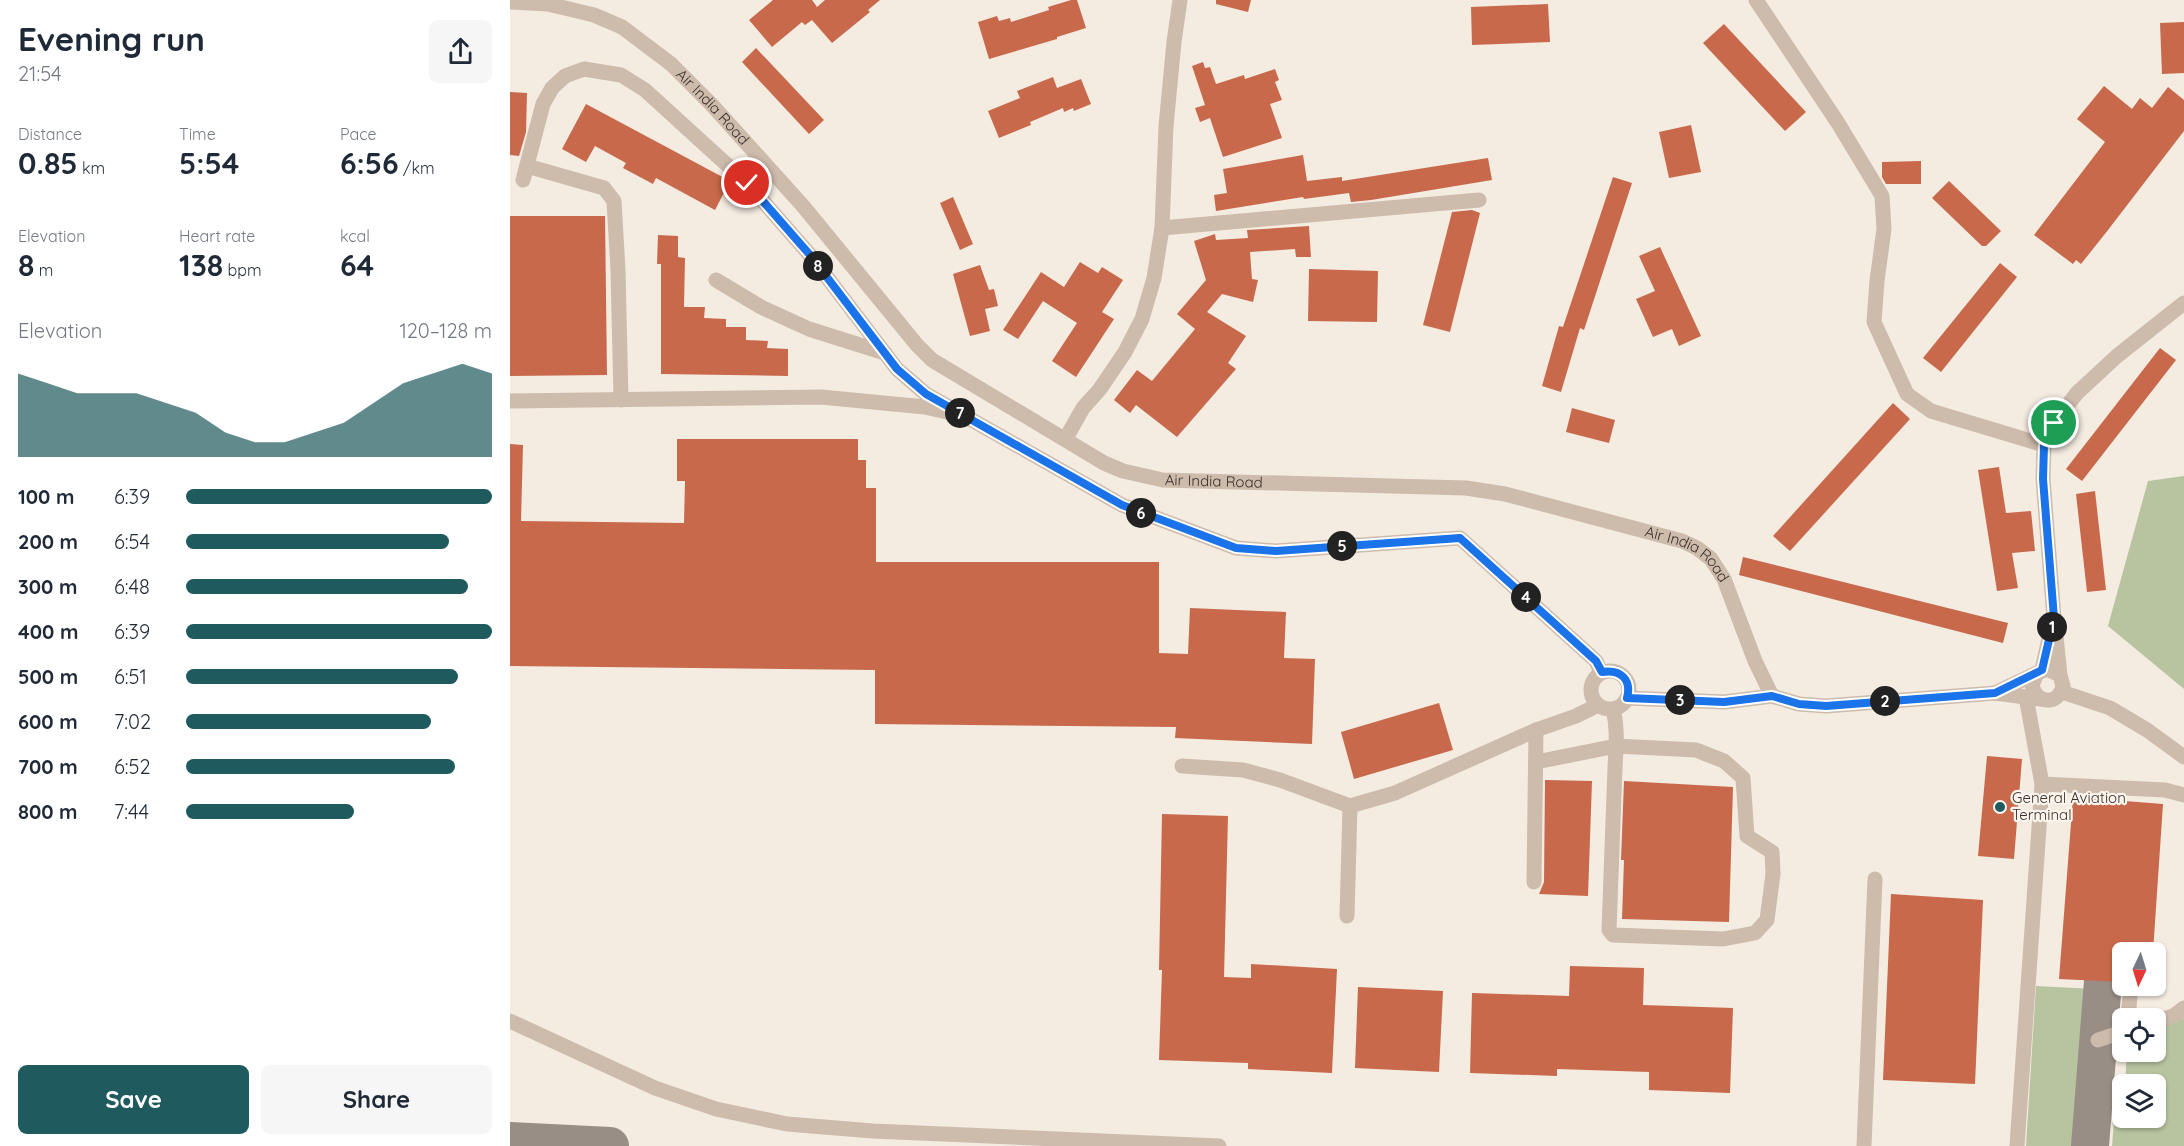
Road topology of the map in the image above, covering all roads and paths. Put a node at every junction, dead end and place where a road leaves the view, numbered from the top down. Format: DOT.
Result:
graph roads {
  1 [pos="1180,0"];
  2 [pos="510,2"];
  3 [pos="551,2"];
  4 [pos="1759,2"];
  5 [pos="1479,200"];
  6 [pos="1162,228"];
  7 [pos="716,280"];
  8 [pos="2184,303"];
  9 [pos="885,354"];
  10 [pos="621,400"];
  11 [pos="510,402"];
  12 [pos="967,417"];
  13 [pos="1066,438"];
  14 [pos="2044,445"];
  15 [pos="2054,618"];
  16 [pos="1602,672"];
  17 [pos="2040,672"];
  18 [pos="2060,675"];
  19 [pos="2062,692"];
  20 [pos="1995,693"];
  21 [pos="1772,696"];
  22 [pos="1627,698"];
  23 [pos="2033,698"];
  24 [pos="1605,707"];
  25 [pos="1536,730"];
  26 [pos="1616,746"];
  27 [pos="2184,757"];
  28 [pos="1536,762"];
  29 [pos="1182,766"];
  30 [pos="2042,784"];
  31 [pos="2184,795"];
  32 [pos="1350,806"];
  33 [pos="1875,879"];
  34 [pos="1534,882"];
  35 [pos="1347,916"];
  36 [pos="2184,1008"];
  37 [pos="2166,1018"];
  38 [pos="510,1021"];
  39 [pos="2112,1035"];
  40 [pos="2098,1040"];
  41 [pos="1219,1146"];
  42 [pos="1864,1146"];
  43 [pos="2017,1146"];
  1 -- 6 [label="street"];
  2 -- 3 [label="street, Air India Road"];
  3 -- 13 [label="street, Air India Road"];
  4 -- 14 [label="street"];
  5 -- 6 [label="street"];
  6 -- 13 [label="street"];
  7 -- 9 [label="street"];
  8 -- 14 [label="street"];
  9 -- 10 [label="street"];
  9 -- 12 [label="street"];
  10 -- 11 [label="street"];
  10 -- 12 [label="street"];
  12 -- 16 [label="street"];
  13 -- 21 [label="street, Air India Road"];
  14 -- 15 [label="street"];
  15 -- 17 [label="street"];
  15 -- 18 [label="street"];
  16 -- 22 [label="street"];
  16 -- 24 [label="street"];
  17 -- 18 [label="street"];
  17 -- 20 [label="street"];
  17 -- 23 [label="street"];
  18 -- 19 [label="street"];
  19 -- 23 [label="street"];
  19 -- 27 [label="street"];
  20 -- 21 [label="street"];
  20 -- 23 [label="street"];
  21 -- 22 [label="street"];
  22 -- 24 [label="street"];
  23 -- 30 [label="street"];
  24 -- 25 [label="street"];
  24 -- 26 [label="street"];
  25 -- 28 [label="street"];
  25 -- 32 [label="street"];
  26 -- 26 [label="street"];
  26 -- 28 [label="street"];
  28 -- 34 [label="street"];
  29 -- 32 [label="street"];
  30 -- 31 [label="street"];
  30 -- 43 [label="street"];
  32 -- 35 [label="street"];
  33 -- 42 [label="street"];
  36 -- 37 [label="street"];
  38 -- 41 [label="street"];
  39 -- 40 [label="street"];
}
